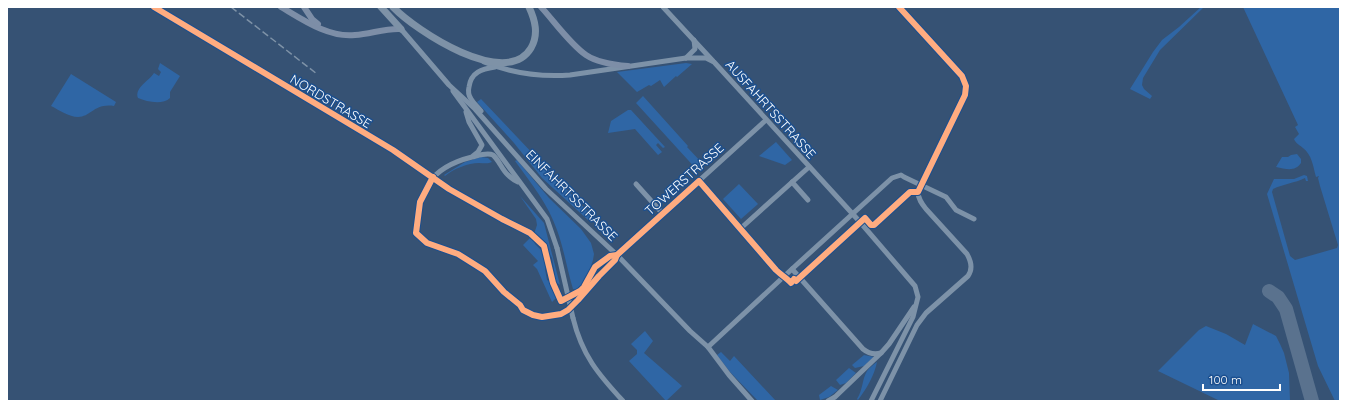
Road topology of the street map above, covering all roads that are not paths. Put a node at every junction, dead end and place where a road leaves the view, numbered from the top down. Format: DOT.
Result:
graph roads {
  1 [pos="154,7"];
  2 [pos="281,7"];
  3 [pos="304,7"];
  4 [pos="381,7"];
  5 [pos="393,7"];
  6 [pos="529,7"];
  7 [pos="541,7"];
  8 [pos="663,7"];
  9 [pos="899,7"];
  10 [pos="401,29"];
  11 [pos="327,31"];
  12 [pos="694,39"];
  13 [pos="470,56"];
  14 [pos="686,58"];
  15 [pos="714,62"];
  16 [pos="628,66"];
  17 [pos="496,67"];
  18 [pos="449,85"];
  19 [pos="465,109"];
  20 [pos="766,120"];
  21 [pos="489,124"];
  22 [pos="470,158"];
  23 [pos="809,167"];
  24 [pos="433,178"];
  25 [pos="699,181"];
  26 [pos="792,182"];
  27 [pos="636,184"];
  28 [pos="521,185"];
  29 [pos="922,185"];
  30 [pos="808,200"];
  31 [pos="663,214"];
  32 [pos="853,214"];
  33 [pos="974,219"];
  34 [pos="740,229"];
  35 [pos="427,243"];
  36 [pos="617,255"];
  37 [pos="792,269"];
  38 [pos="783,277"];
  39 [pos="916,304"];
  40 [pos="708,348"];
  41 [pos="881,353"];
  42 [pos="623,401"];
  43 [pos="752,401"];
  44 [pos="828,401"];
  45 [pos="871,401"];
  46 [pos="880,401"];
  1 -- 24 [label="street, NORDSTRASSE"];
  2 -- 11 [label="main road"];
  3 -- 11 [label="main road"];
  4 -- 10 [label="highway"];
  5 -- 13 [label="highway"];
  6 -- 13 [label="highway"];
  7 -- 16 [label="main road"];
  8 -- 12 [label="street"];
  9 -- 29 [label="street"];
  10 -- 11 [label="main road"];
  10 -- 18 [label="street, EINFAHRTSSTRASSE"];
  12 -- 14 [label="street"];
  12 -- 15 [label="street"];
  13 -- 17 [label="street"];
  14 -- 15 [label="street, AUSFAHRTSSTRASSE"];
  14 -- 16 [label="street, AUSFAHRTSSTRASSE"];
  15 -- 20 [label="street, AUSFAHRTSSTRASSE"];
  16 -- 17 [label="street, AUSFAHRTSSTRASSE"];
  17 -- 21 [label="street"];
  18 -- 19 [label="street"];
  18 -- 21 [label="street, EINFAHRTSSTRASSE"];
  19 -- 22 [label="street"];
  19 -- 28 [label="street"];
  20 -- 23 [label="street, AUSFAHRTSSTRASSE"];
  20 -- 25 [label="street, TOWERSTRASSE"];
  21 -- 36 [label="street, EINFAHRTSSTRASSE"];
  22 -- 24 [label="street"];
  22 -- 28 [label="street"];
  23 -- 26 [label="street"];
  23 -- 32 [label="street, AUSFAHRTSSTRASSE"];
  24 -- 35 [label="street"];
  25 -- 31 [label="street, TOWERSTRASSE"];
  25 -- 34 [label="street"];
  26 -- 30 [label="street"];
  26 -- 34 [label="street"];
  27 -- 31 [label="street"];
  28 -- 42 [label="street, bridge"];
  29 -- 32 [label="street"];
  29 -- 33 [label="street"];
  29 -- 46 [label="street"];
  31 -- 36 [label="street, TOWERSTRASSE"];
  32 -- 37 [label="street"];
  32 -- 39 [label="street, AUSFAHRTSSTRASSE"];
  34 -- 38 [label="street"];
  36 -- 40 [label="street, EINFAHRTSSTRASSE"];
  37 -- 38 [label="street"];
  37 -- 41 [label="street"];
  38 -- 40 [label="street"];
  39 -- 41 [label="street"];
  39 -- 45 [label="street"];
  40 -- 43 [label="street, EINFAHRTSSTRASSE"];
  41 -- 44 [label="street"];
}
